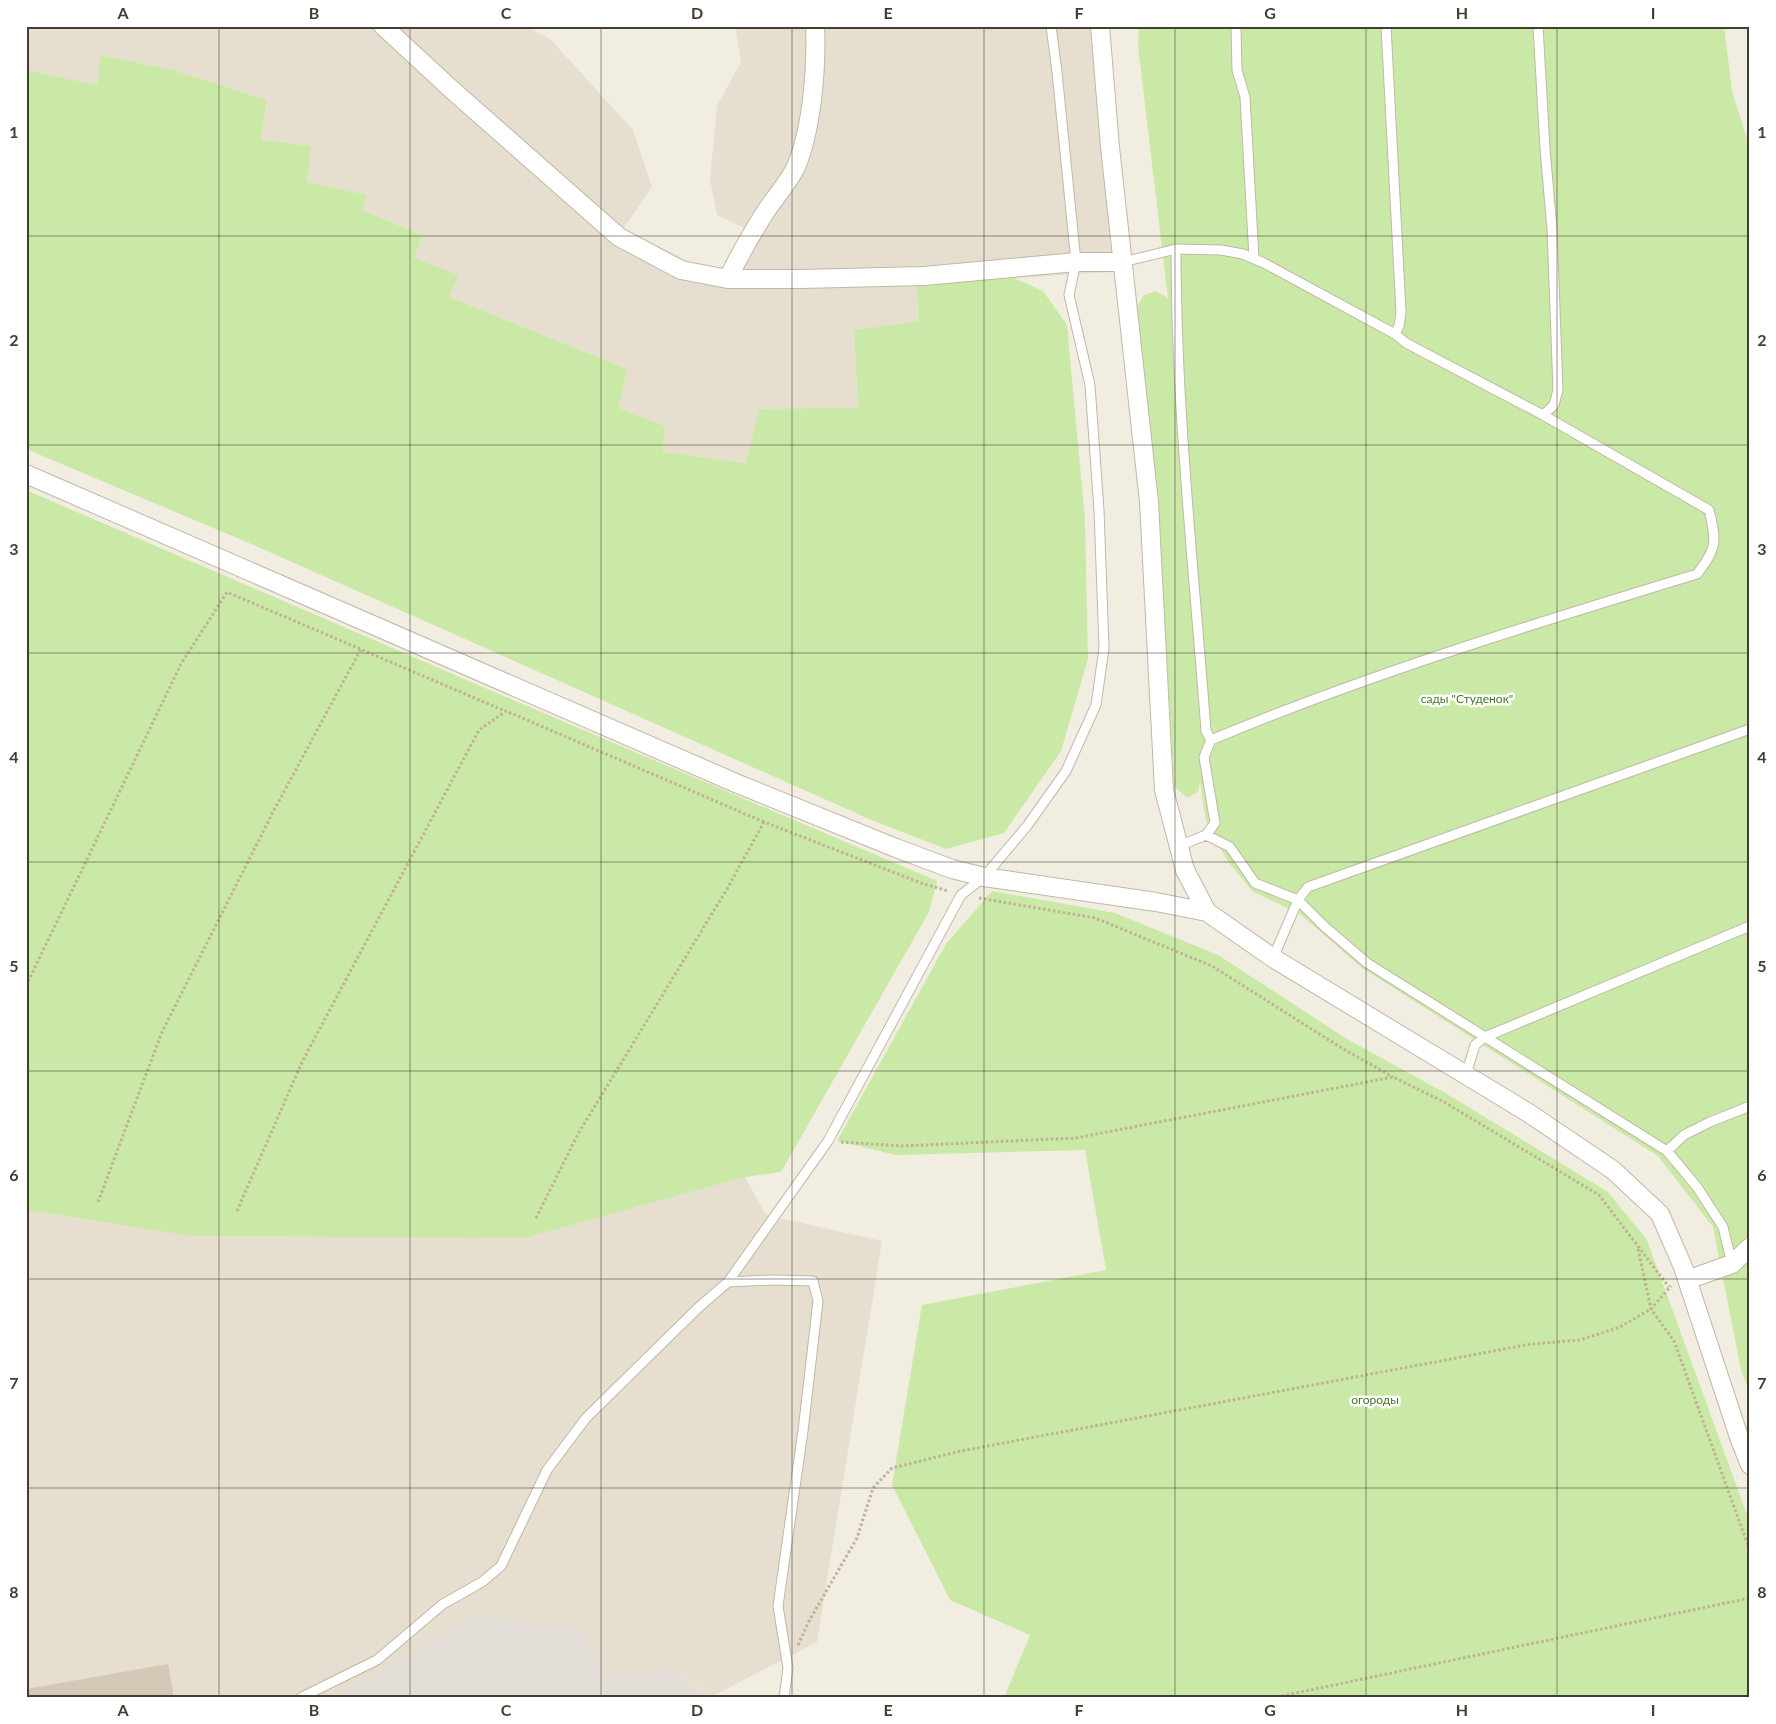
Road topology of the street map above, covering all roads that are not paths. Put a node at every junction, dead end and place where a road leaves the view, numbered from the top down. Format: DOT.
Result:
graph roads {
  1 [pos="383,26"];
  2 [pos="814,26"];
  3 [pos="1051,26"];
  4 [pos="1100,26"];
  5 [pos="1236,26"];
  6 [pos="1386,26"];
  7 [pos="1538,26"];
  8 [pos="1176,249"];
  9 [pos="1254,258"];
  10 [pos="1076,262"];
  11 [pos="1123,262"];
  12 [pos="728,279"];
  13 [pos="1395,334"];
  14 [pos="1543,415"];
  15 [pos="26,474"];
  16 [pos="1750,729"];
  17 [pos="1210,740"];
  18 [pos="1206,835"];
  19 [pos="1179,846"];
  20 [pos="984,877"];
  21 [pos="1298,900"];
  22 [pos="1207,912"];
  23 [pos="1750,926"];
  24 [pos="1273,958"];
  25 [pos="1485,1037"];
  26 [pos="1466,1075"];
  27 [pos="1750,1106"];
  28 [pos="1667,1151"];
  29 [pos="1750,1247"];
  30 [pos="1732,1264"];
  31 [pos="1687,1280"];
  32 [pos="728,1282"];
  33 [pos="1750,1465"];
  34 [pos="300,1698"];
  35 [pos="784,1698"];
  1 -- 12 [label="street"];
  2 -- 12 [label="street"];
  3 -- 10 [label="lane"];
  4 -- 11 [label="street"];
  5 -- 9 [label="lane"];
  6 -- 13 [label="lane"];
  7 -- 14 [label="lane"];
  8 -- 9 [label="lane"];
  8 -- 11 [label="lane"];
  8 -- 17 [label="lane"];
  9 -- 13 [label="lane"];
  10 -- 11 [label="street"];
  10 -- 12 [label="street"];
  10 -- 20 [label="lane"];
  11 -- 19 [label="street"];
  13 -- 14 [label="lane"];
  14 -- 17 [label="lane"];
  15 -- 20 [label="street"];
  16 -- 21 [label="lane"];
  17 -- 18 [label="lane"];
  18 -- 19 [label="lane"];
  18 -- 21 [label="lane"];
  19 -- 22 [label="street"];
  20 -- 22 [label="street"];
  20 -- 32 [label="lane"];
  21 -- 24 [label="lane"];
  21 -- 25 [label="lane"];
  22 -- 24 [label="street"];
  23 -- 25 [label="lane"];
  24 -- 26 [label="street"];
  25 -- 26 [label="lane"];
  25 -- 28 [label="lane"];
  26 -- 31 [label="street"];
  27 -- 28 [label="lane"];
  28 -- 30 [label="lane"];
  29 -- 30 [label="street"];
  30 -- 31 [label="street"];
  31 -- 33 [label="street"];
  32 -- 34 [label="lane"];
  32 -- 35 [label="lane"];
}
